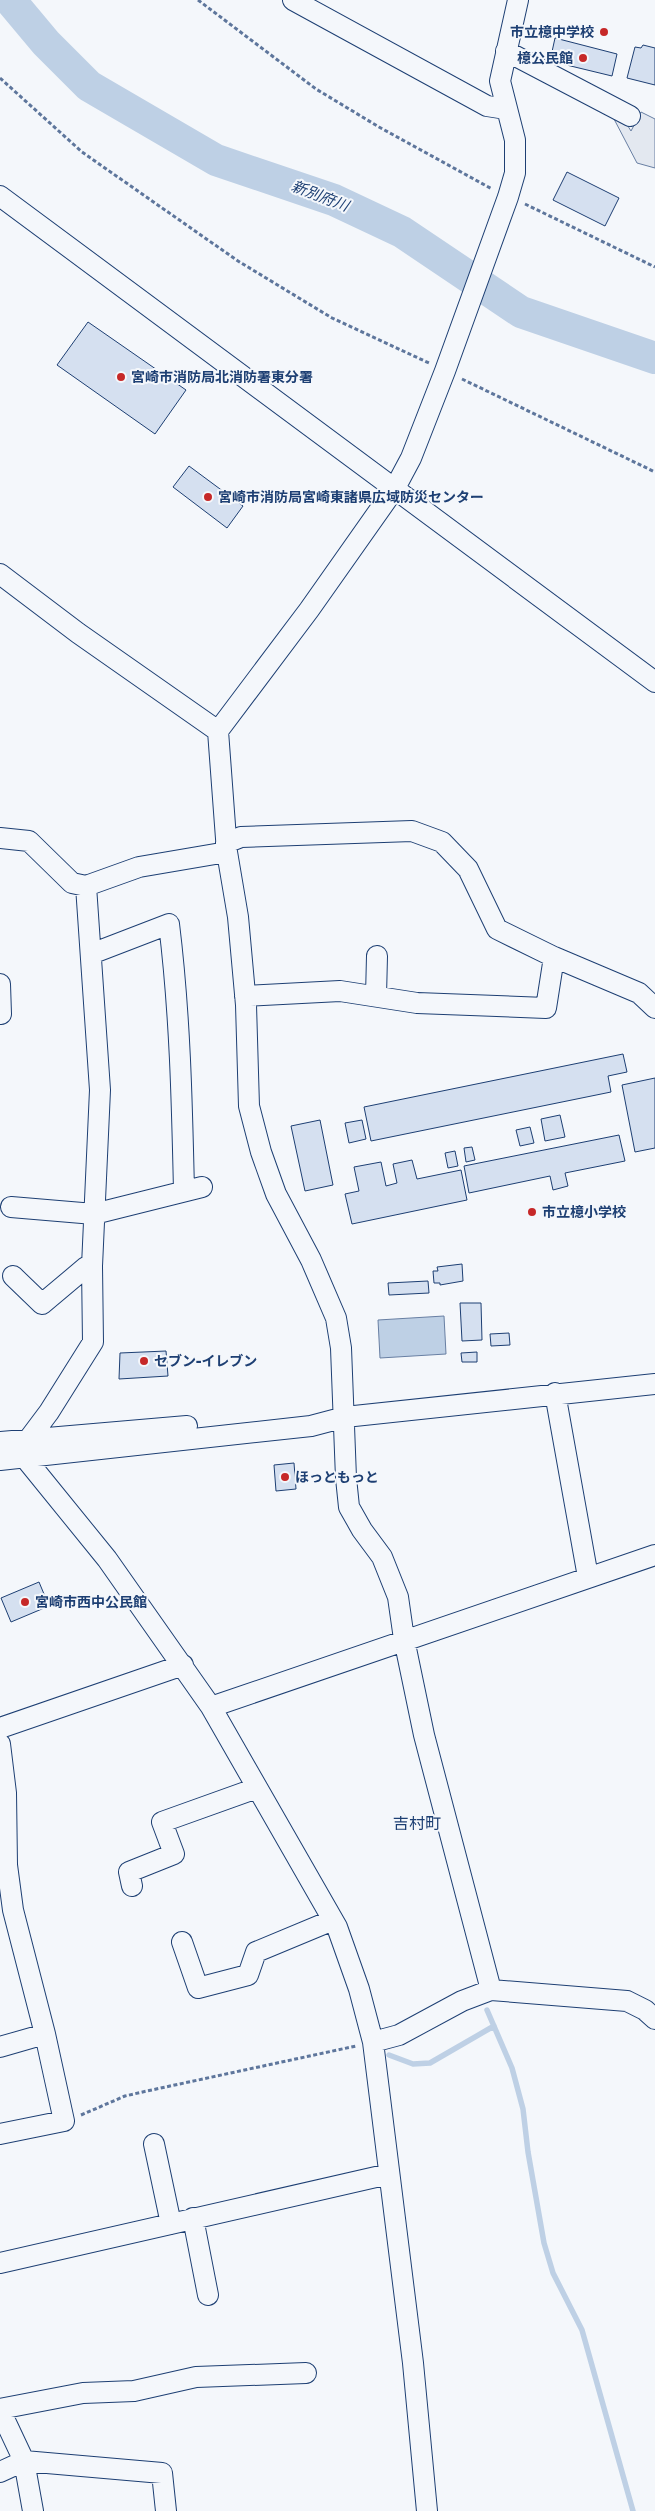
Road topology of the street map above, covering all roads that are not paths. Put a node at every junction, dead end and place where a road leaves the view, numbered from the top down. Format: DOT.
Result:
graph roads {
  1 [pos="293,0"];
  2 [pos="518,0"];
  3 [pos="506,51"];
  4 [pos="506,109"];
  5 [pos="630,116"];
  6 [pos="0,196"];
  7 [pos="395,488"];
  8 [pos="0,574"];
  9 [pos="655,682"];
  10 [pos="218,732"];
  11 [pos="0,838"];
  12 [pos="226,847"];
  13 [pos="86,886"];
  14 [pos="91,954"];
  15 [pos="377,956"];
  16 [pos="554,957"];
  17 [pos="0,984"];
  18 [pos="245,996"];
  19 [pos="376,996"];
  20 [pos="655,1008"];
  21 [pos="1,1014"];
  22 [pos="11,1207"];
  23 [pos="94,1214"];
  24 [pos="92,1266"];
  25 [pos="13,1276"];
  26 [pos="655,1384"];
  27 [pos="555,1393"];
  28 [pos="345,1418"];
  29 [pos="0,1442"];
  30 [pos="26,1449"];
  31 [pos="0,1460"];
  32 [pos="655,1555"];
  33 [pos="588,1578"];
  34 [pos="404,1639"];
  35 [pos="182,1665"];
  36 [pos="211,1706"];
  37 [pos="0,1728"];
  38 [pos="0,1744"];
  39 [pos="257,1788"];
  40 [pos="132,1886"];
  41 [pos="333,1920"];
  42 [pos="182,1942"];
  43 [pos="491,1990"];
  44 [pos="655,2019"];
  45 [pos="45,2034"];
  46 [pos="373,2042"];
  47 [pos="0,2047"];
  48 [pos="0,2134"];
  49 [pos="154,2144"];
  50 [pos="389,2174"];
  51 [pos="193,2218"];
  52 [pos="171,2224"];
  53 [pos="0,2263"];
  54 [pos="208,2295"];
  55 [pos="306,2373"];
  56 [pos="0,2410"];
  57 [pos="24,2461"];
  58 [pos="0,2472"];
  59 [pos="33,2511"];
  60 [pos="166,2511"];
  61 [pos="426,2511"];
  1 -- 4 [label="street"];
  2 -- 3 [label="street"];
  3 -- 4 [label="street"];
  3 -- 5 [label="street"];
  4 -- 7 [label="street"];
  6 -- 7 [label="street"];
  7 -- 9 [label="street"];
  7 -- 10 [label="street"];
  8 -- 10 [label="street"];
  10 -- 12 [label="street"];
  11 -- 13 [label="street"];
  12 -- 13 [label="street"];
  12 -- 16 [label="street"];
  12 -- 18 [label="street"];
  13 -- 14 [label="street"];
  14 -- 23 [label="street"];
  14 -- 23 [label="street"];
  15 -- 19 [label="street"];
  16 -- 19 [label="street"];
  16 -- 20 [label="street"];
  17 -- 21 [label="street"];
  18 -- 19 [label="street"];
  18 -- 28 [label="street"];
  22 -- 23 [label="street"];
  23 -- 24 [label="street"];
  24 -- 25 [label="street"];
  24 -- 30 [label="street"];
  26 -- 27 [label="street"];
  27 -- 28 [label="street"];
  27 -- 33 [label="street"];
  28 -- 30 [label="street"];
  28 -- 34 [label="street"];
  29 -- 30 [label="street"];
  30 -- 31 [label="street"];
  30 -- 35 [label="street"];
  32 -- 33 [label="street"];
  33 -- 34 [label="street"];
  34 -- 36 [label="street"];
  34 -- 43 [label="street"];
  35 -- 36 [label="street"];
  35 -- 37 [label="street"];
  36 -- 39 [label="street"];
  38 -- 45 [label="street"];
  39 -- 40 [label="street"];
  39 -- 41 [label="street"];
  41 -- 42 [label="street"];
  41 -- 46 [label="street"];
  43 -- 44 [label="street"];
  43 -- 46 [label="street"];
  45 -- 47 [label="street"];
  45 -- 48 [label="street"];
  46 -- 50 [label="street"];
  49 -- 52 [label="street"];
  50 -- 51 [label="street"];
  50 -- 61 [label="street"];
  51 -- 52 [label="street"];
  51 -- 54 [label="street"];
  52 -- 53 [label="street"];
  55 -- 56 [label="street"];
  56 -- 57 [label="street"];
  57 -- 58 [label="street"];
  57 -- 59 [label="street"];
  57 -- 60 [label="street"];
}
